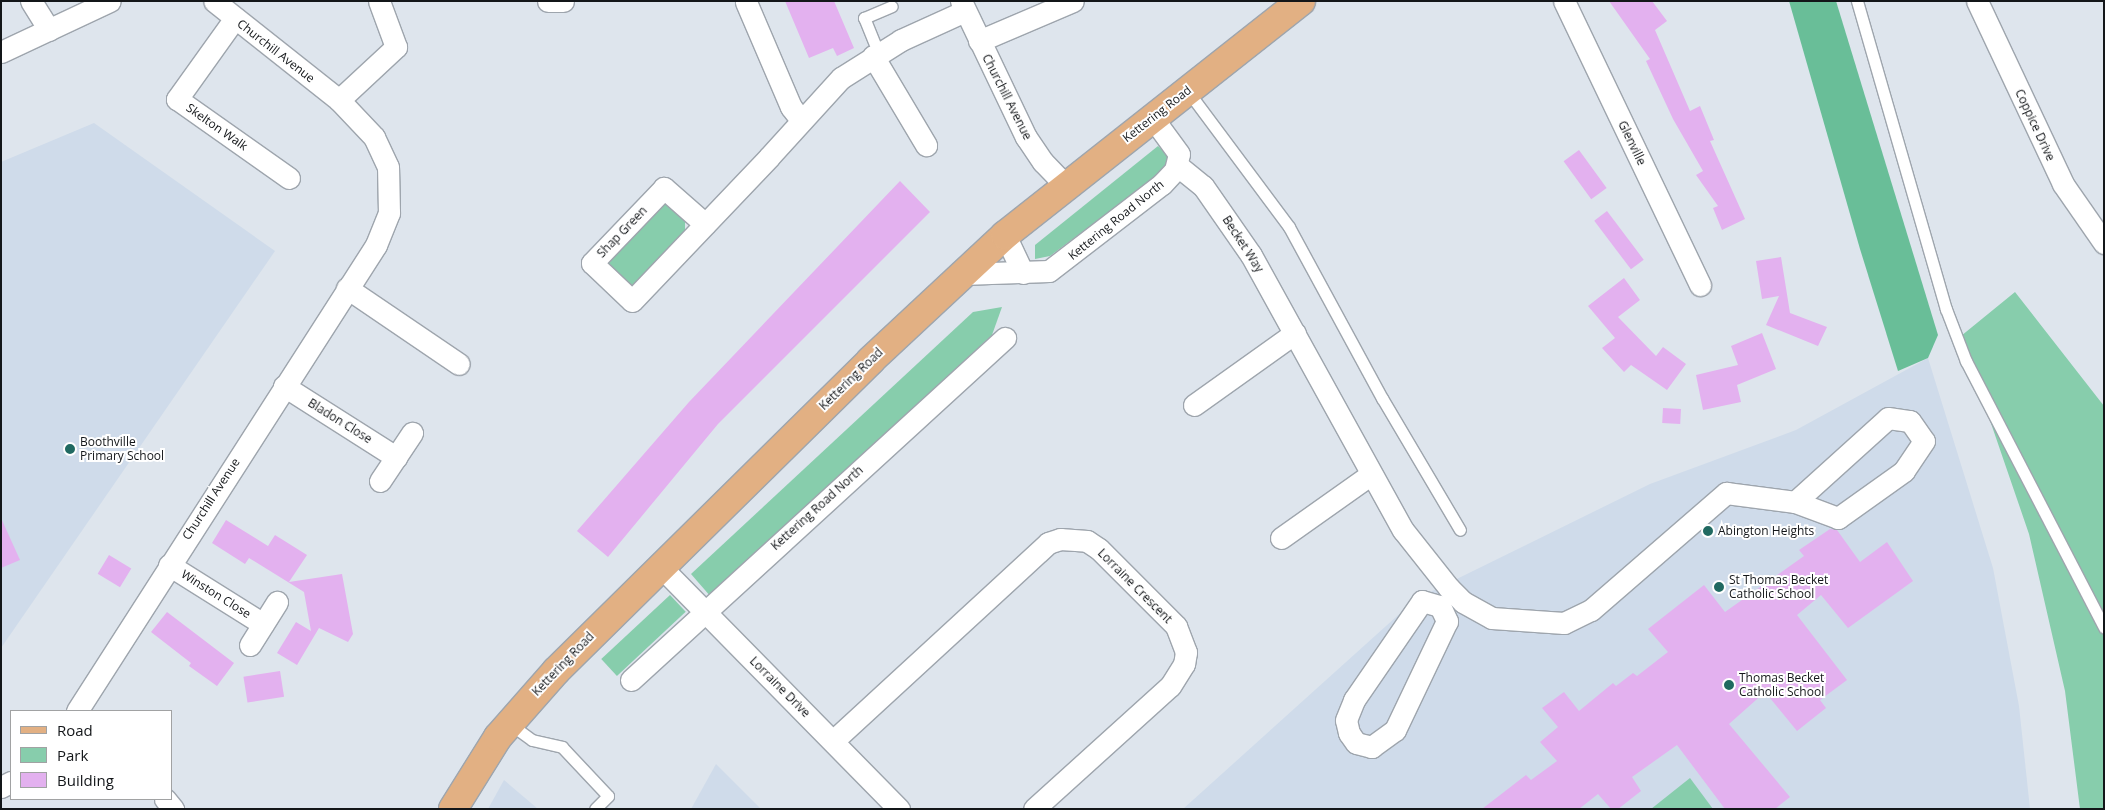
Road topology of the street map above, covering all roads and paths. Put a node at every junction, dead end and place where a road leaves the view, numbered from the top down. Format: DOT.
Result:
graph roads {
  1 [pos="32,1"];
  2 [pos="110,1"];
  3 [pos="214,1"];
  4 [pos="379,1"];
  5 [pos="548,1"];
  6 [pos="563,1"];
  7 [pos="1073,1"];
  8 [pos="1301,1"];
  9 [pos="1564,1"];
  10 [pos="1857,1"];
  11 [pos="1977,1"];
  12 [pos="746,2"];
  13 [pos="892,6"];
  14 [pos="963,6"];
  15 [pos="235,18"];
  16 [pos="49,30"];
  17 [pos="979,41"];
  18 [pos="1,52"];
  19 [pos="876,54"];
  20 [pos="1187,90"];
  21 [pos="339,100"];
  22 [pos="1152,117"];
  23 [pos="801,120"];
  24 [pos="926,145"];
  25 [pos="1178,166"];
  26 [pos="289,178"];
  27 [pos="1065,185"];
  28 [pos="705,224"];
  29 [pos="1005,235"];
  30 [pos="2104,243"];
  31 [pos="1023,273"];
  32 [pos="962,274"];
  33 [pos="1700,285"];
  34 [pos="347,288"];
  35 [pos="1295,333"];
  36 [pos="1005,338"];
  37 [pos="459,364"];
  38 [pos="284,386"];
  39 [pos="1194,405"];
  40 [pos="412,433"];
  41 [pos="396,457"];
  42 [pos="1370,475"];
  43 [pos="380,482"];
  44 [pos="1795,502"];
  45 [pos="1460,530"];
  46 [pos="1281,538"];
  47 [pos="169,565"];
  48 [pos="660,566"];
  49 [pos="1450,599"];
  50 [pos="277,602"];
  51 [pos="703,611"];
  52 [pos="263,624"];
  53 [pos="2104,627"];
  54 [pos="250,644"];
  55 [pos="631,680"];
  56 [pos="78,710"];
  57 [pos="509,723"];
  58 [pos="833,741"];
  59 [pos="452,809"];
  60 [pos="595,809"];
  61 [pos="899,809"];
  62 [pos="1034,809"];
  1 -- 16 [label="street"];
  2 -- 16 [label="street"];
  3 -- 15 [label="street, Churchill Avenue"];
  4 -- 21 [label="street"];
  5 -- 6 [label="street"];
  7 -- 17 [label="street"];
  8 -- 20 [label="main road, Kettering Road"];
  9 -- 33 [label="street, Glenville"];
  10 -- 53 [label="lane"];
  11 -- 30 [label="street, Coppice Drive"];
  12 -- 23 [label="street"];
  13 -- 19 [label="lane"];
  14 -- 17 [label="street, Churchill Avenue"];
  14 -- 19 [label="street, Shap Green"];
  15 -- 21 [label="street, Churchill Avenue"];
  15 -- 26 [label="street, Skelton Walk"];
  16 -- 18 [label="street"];
  17 -- 27 [label="street, Churchill Avenue"];
  19 -- 23 [label="street, Shap Green"];
  19 -- 24 [label="street"];
  20 -- 22 [label="main road, Kettering Road"];
  20 -- 45 [label="lane"];
  21 -- 34 [label="street, Churchill Avenue"];
  22 -- 25 [label="street"];
  22 -- 27 [label="main road, Kettering Road"];
  23 -- 28 [label="street, Shap Green"];
  25 -- 31 [label="street, Kettering Road North"];
  25 -- 35 [label="street, Becket Way"];
  27 -- 29 [label="main road, Kettering Road"];
  28 -- 28 [label="street, Shap Green"];
  29 -- 31 [label="street"];
  29 -- 32 [label="main road, Kettering Road"];
  31 -- 32 [label="street, Kettering Road North"];
  32 -- 48 [label="main road, Kettering Road"];
  34 -- 37 [label="street"];
  34 -- 38 [label="street, Churchill Avenue"];
  35 -- 39 [label="street"];
  35 -- 42 [label="street, Becket Way"];
  36 -- 51 [label="street, Kettering Road North"];
  38 -- 41 [label="street, Bladon Close"];
  38 -- 47 [label="street, Churchill Avenue"];
  40 -- 41 [label="street"];
  41 -- 43 [label="street"];
  42 -- 46 [label="street"];
  42 -- 49 [label="street, Becket Way"];
  44 -- 44 [label="street"];
  44 -- 49 [label="street"];
  47 -- 52 [label="street, Winston Close"];
  47 -- 56 [label="street, Churchill Avenue"];
  48 -- 51 [label="street, Lorraine Drive"];
  48 -- 57 [label="main road, Kettering Road"];
  49 -- 49 [label="street"];
  50 -- 52 [label="street, Winston Close"];
  51 -- 55 [label="street, Kettering Road North"];
  51 -- 58 [label="street, Lorraine Drive"];
  52 -- 54 [label="street, Winston Close"];
  57 -- 59 [label="main road, Kettering Road"];
  57 -- 60 [label="lane"];
  58 -- 61 [label="street, Lorraine Drive"];
  58 -- 62 [label="street, Lorraine Crescent"];
}
